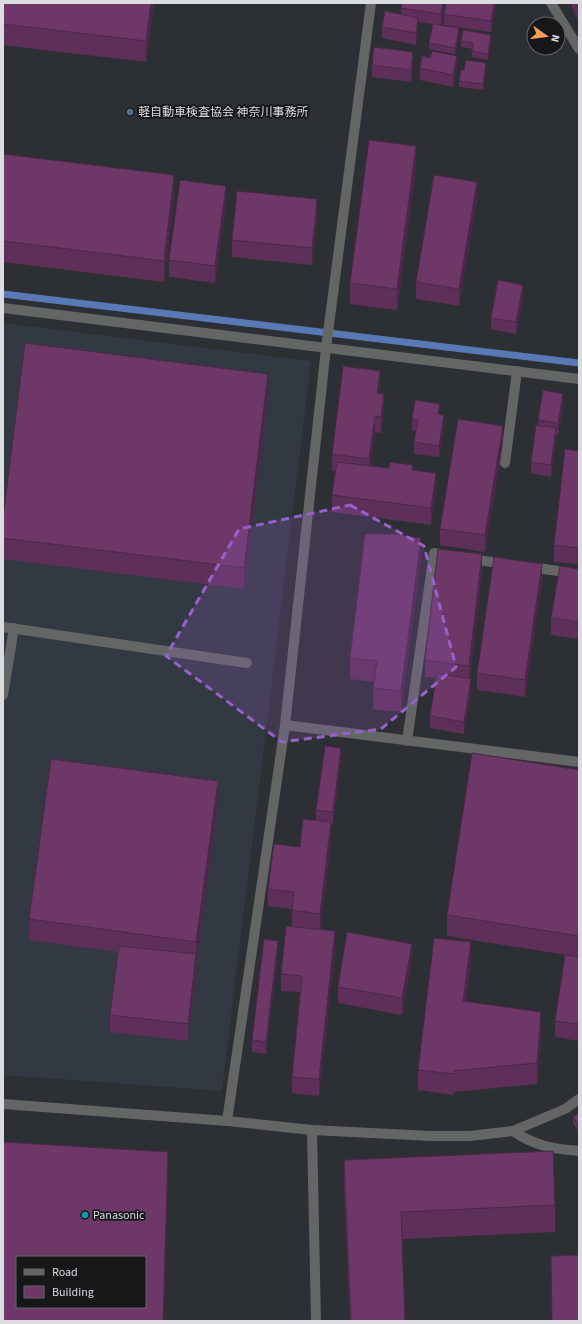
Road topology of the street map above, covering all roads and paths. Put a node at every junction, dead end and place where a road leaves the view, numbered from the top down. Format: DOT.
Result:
graph roads {
  1 [pos="371,3"];
  2 [pos="551,3"];
  3 [pos="579,49"];
  4 [pos="3,308"];
  5 [pos="326,348"];
  6 [pos="517,371"];
  7 [pos="579,379"];
  8 [pos="505,463"];
  9 [pos="579,574"];
  10 [pos="3,626"];
  11 [pos="14,628"];
  12 [pos="247,663"];
  13 [pos="3,695"];
  14 [pos="285,725"];
  15 [pos="407,741"];
  16 [pos="579,762"];
  17 [pos="579,1099"];
  18 [pos="3,1104"];
  19 [pos="227,1121"];
  20 [pos="312,1130"];
  21 [pos="513,1131"];
  22 [pos="579,1151"];
  23 [pos="316,1321"];
  1 -- 5 [label="street"];
  2 -- 3 [label="street"];
  4 -- 5 [label="street"];
  5 -- 6 [label="street"];
  5 -- 14 [label="street"];
  6 -- 7 [label="street"];
  6 -- 8 [label="street"];
  9 -- 15 [label="street"];
  10 -- 11 [label="street"];
  11 -- 12 [label="street"];
  11 -- 13 [label="street"];
  14 -- 15 [label="street"];
  14 -- 19 [label="street"];
  15 -- 16 [label="street"];
  17 -- 21 [label="street"];
  18 -- 19 [label="street"];
  19 -- 20 [label="street"];
  20 -- 21 [label="street"];
  20 -- 23 [label="street"];
  21 -- 22 [label="street"];
}
